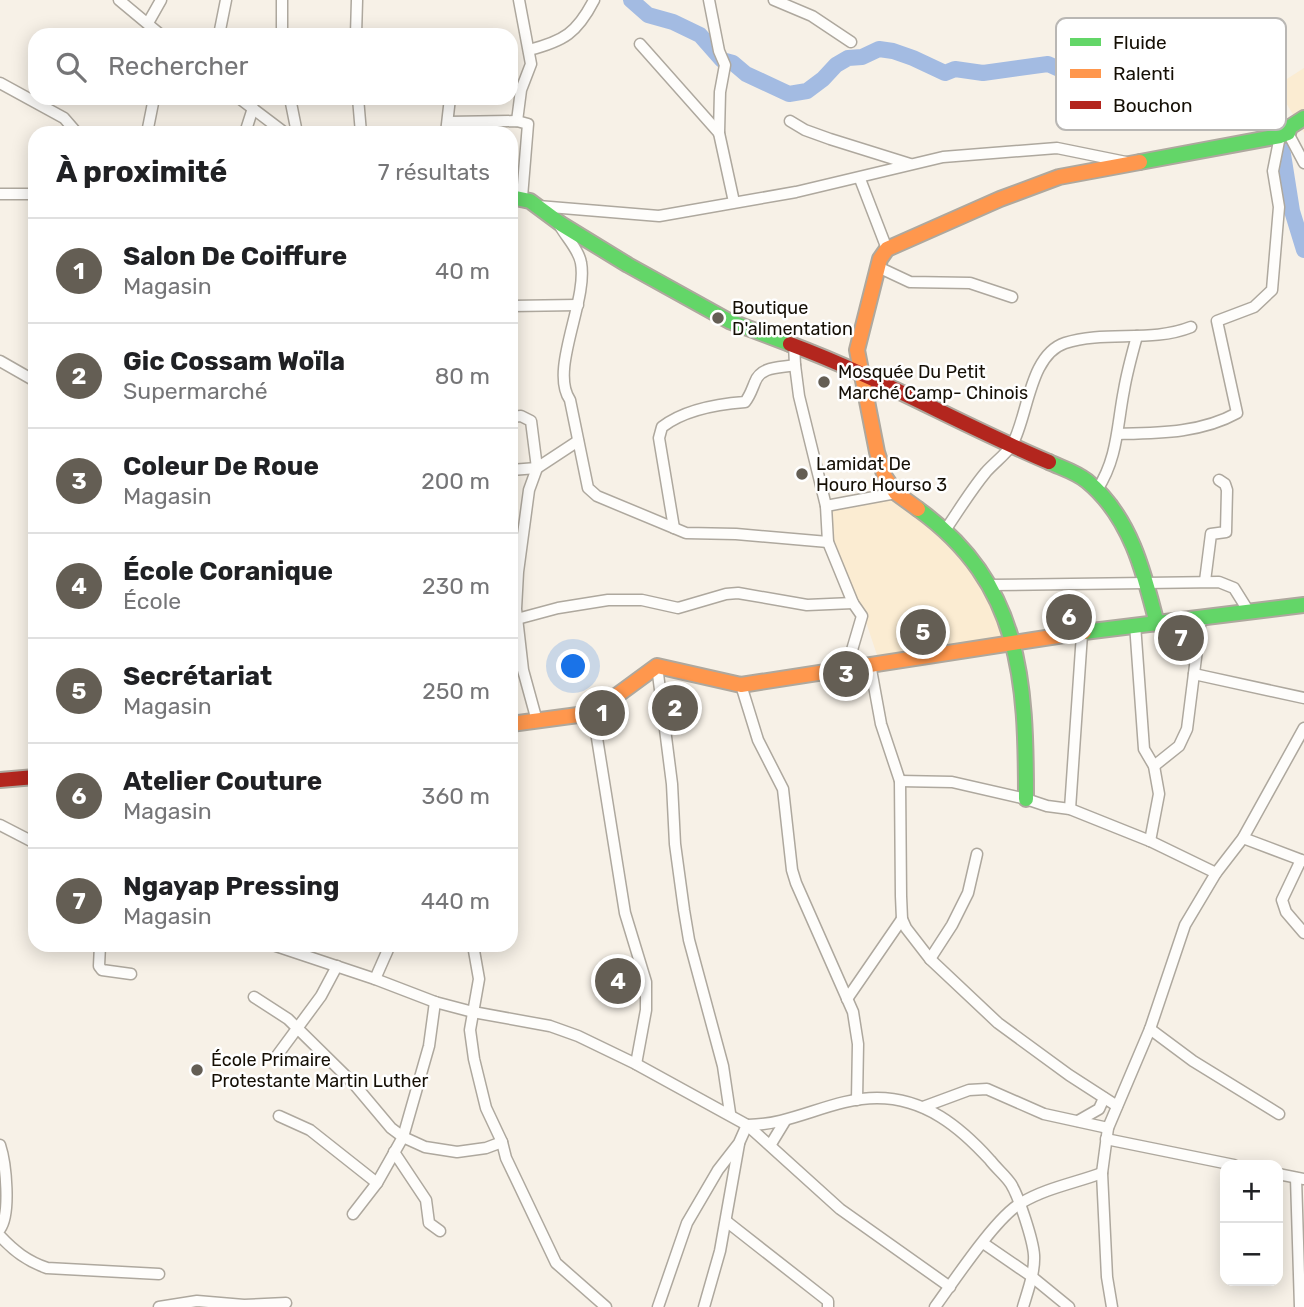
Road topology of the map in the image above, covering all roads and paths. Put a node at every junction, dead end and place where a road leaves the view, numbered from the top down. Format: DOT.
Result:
graph roads {
  1 [pos="119,0"];
  2 [pos="161,0"];
  3 [pos="226,0"];
  4 [pos="282,0"];
  5 [pos="357,0"];
  6 [pos="519,0"];
  7 [pos="594,0"];
  8 [pos="709,0"];
  9 [pos="774,0"];
  10 [pos="148,23"];
  11 [pos="153,28"];
  12 [pos="220,28"];
  13 [pos="282,28"];
  14 [pos="356,28"];
  15 [pos="851,42"];
  16 [pos="640,44"];
  17 [pos="529,50"];
  18 [pos="0,83"];
  19 [pos="28,98"];
  20 [pos="40,105"];
  21 [pos="153,105"];
  22 [pos="249,105"];
  23 [pos="291,105"];
  24 [pos="359,105"];
  25 [pos="450,105"];
  26 [pos="253,108"];
  27 [pos="1304,118"];
  28 [pos="517,121"];
  29 [pos="790,121"];
  30 [pos="449,122"];
  31 [pos="71,126"];
  32 [pos="148,126"];
  33 [pos="247,126"];
  34 [pos="276,126"];
  35 [pos="296,126"];
  36 [pos="360,126"];
  37 [pos="448,126"];
  38 [pos="719,133"];
  39 [pos="1284,135"];
  40 [pos="1304,163"];
  41 [pos="910,164"];
  42 [pos="1137,164"];
  43 [pos="860,179"];
  44 [pos="518,187"];
  45 [pos="0,194"];
  46 [pos="28,194"];
  47 [pos="518,198"];
  48 [pos="734,202"];
  49 [pos="537,205"];
  50 [pos="557,220"];
  51 [pos="887,249"];
  52 [pos="878,267"];
  53 [pos="1012,297"];
  54 [pos="578,305"];
  55 [pos="518,306"];
  56 [pos="1191,327"];
  57 [pos="1137,336"];
  58 [pos="794,344"];
  59 [pos="0,361"];
  60 [pos="795,365"];
  61 [pos="862,374"];
  62 [pos="28,377"];
  63 [pos="518,416"];
  64 [pos="1118,434"];
  65 [pos="578,440"];
  66 [pos="1012,446"];
  67 [pos="537,468"];
  68 [pos="518,469"];
  69 [pos="1219,480"];
  70 [pos="1097,490"];
  71 [pos="896,493"];
  72 [pos="826,506"];
  73 [pos="674,528"];
  74 [pos="946,529"];
  75 [pos="828,542"];
  76 [pos="518,572"];
  77 [pos="1205,581"];
  78 [pos="1147,583"];
  79 [pos="990,585"];
  80 [pos="853,603"];
  81 [pos="1304,605"];
  82 [pos="1249,612"];
  83 [pos="1201,618"];
  84 [pos="518,619"];
  85 [pos="1135,624"];
  86 [pos="1157,624"];
  87 [pos="518,628"];
  88 [pos="1082,634"];
  89 [pos="1014,644"];
  90 [pos="870,664"];
  91 [pos="657,666"];
  92 [pos="847,667"];
  93 [pos="1194,674"];
  94 [pos="741,685"];
  95 [pos="1304,698"];
  96 [pos="593,713"];
  97 [pos="537,721"];
  98 [pos="518,723"];
  99 [pos="1304,729"];
  100 [pos="1154,766"];
  101 [pos="28,778"];
  102 [pos="0,780"];
  103 [pos="900,781"];
  104 [pos="1026,799"];
  105 [pos="1070,809"];
  106 [pos="0,825"];
  107 [pos="1243,838"];
  108 [pos="28,839"];
  109 [pos="1150,841"];
  110 [pos="977,853"];
  111 [pos="1303,861"];
  112 [pos="1216,873"];
  113 [pos="902,919"];
  114 [pos="1304,933"];
  115 [pos="100,952"];
  116 [pos="294,952"];
  117 [pos="387,952"];
  118 [pos="474,952"];
  119 [pos="930,959"];
  120 [pos="337,966"];
  121 [pos="131,974"];
  122 [pos="375,979"];
  123 [pos="254,998"];
  124 [pos="847,999"];
  125 [pos="435,1002"];
  126 [pos="473,1012"];
  127 [pos="297,1029"];
  128 [pos="1150,1029"];
  129 [pos="276,1057"];
  130 [pos="636,1064"];
  131 [pos="1104,1098"];
  132 [pos="858,1100"];
  133 [pos="1117,1106"];
  134 [pos="923,1107"];
  135 [pos="730,1113"];
  136 [pos="1279,1114"];
  137 [pos="279,1116"];
  138 [pos="785,1121"];
  139 [pos="1078,1121"];
  140 [pos="747,1125"];
  141 [pos="1108,1128"];
  142 [pos="403,1137"];
  143 [pos="1106,1139"];
  144 [pos="502,1142"];
  145 [pos="739,1143"];
  146 [pos="771,1144"];
  147 [pos="0,1146"];
  148 [pos="394,1152"];
  149 [pos="1220,1162"];
  150 [pos="1102,1173"];
  151 [pos="1300,1179"];
  152 [pos="377,1183"];
  153 [pos="1018,1204"];
  154 [pos="353,1214"];
  155 [pos="726,1221"];
  156 [pos="0,1229"];
  157 [pos="440,1231"];
  158 [pos="0,1236"];
  159 [pos="983,1243"];
  160 [pos="159,1274"];
  161 [pos="1031,1276"];
  162 [pos="950,1287"];
  163 [pos="286,1303"];
  164 [pos="159,1307"];
  165 [pos="606,1307"];
  166 [pos="659,1307"];
  167 [pos="704,1307"];
  168 [pos="828,1307"];
  169 [pos="935,1307"];
  170 [pos="1023,1307"];
  171 [pos="1069,1307"];
  172 [pos="1112,1307"];
  173 [pos="1300,1307"];
  1 -- 10 [label="street"];
  2 -- 10 [label="street"];
  3 -- 12 [label="street"];
  4 -- 13 [label="street"];
  5 -- 14 [label="street"];
  6 -- 17 [label="street"];
  7 -- 17 [label="street"];
  8 -- 38 [label="street"];
  9 -- 15 [label="street"];
  10 -- 11 [label="street"];
  16 -- 38 [label="street"];
  17 -- 28 [label="street"];
  18 -- 19 [label="street"];
  20 -- 31 [label="street"];
  21 -- 32 [label="street"];
  22 -- 26 [label="street"];
  23 -- 35 [label="street"];
  24 -- 36 [label="street"];
  25 -- 30 [label="street"];
  26 -- 33 [label="street"];
  26 -- 34 [label="street"];
  27 -- 39 [label="street"];
  28 -- 30 [label="street"];
  28 -- 44 [label="street"];
  29 -- 41 [label="street"];
  30 -- 37 [label="street"];
  38 -- 48 [label="street"];
  39 -- 40 [label="street"];
  39 -- 42 [label="street"];
  39 -- 64 [label="street"];
  41 -- 42 [label="street"];
  41 -- 43 [label="street"];
  42 -- 51 [label="street"];
  43 -- 48 [label="street"];
  43 -- 51 [label="street"];
  45 -- 46 [label="street"];
  47 -- 49 [label="street"];
  48 -- 49 [label="street"];
  49 -- 50 [label="street"];
  50 -- 54 [label="street"];
  50 -- 58 [label="street"];
  51 -- 52 [label="street"];
  52 -- 53 [label="street"];
  52 -- 61 [label="street"];
  54 -- 55 [label="street"];
  54 -- 65 [label="street"];
  56 -- 57 [label="street"];
  57 -- 64 [label="street"];
  57 -- 66 [label="street"];
  58 -- 60 [label="street"];
  58 -- 61 [label="street"];
  59 -- 62 [label="street"];
  60 -- 72 [label="street"];
  60 -- 73 [label="street"];
  61 -- 66 [label="street"];
  61 -- 71 [label="street"];
  63 -- 67 [label="street"];
  64 -- 70 [label="street"];
  65 -- 67 [label="street"];
  65 -- 73 [label="street"];
  66 -- 70 [label="street"];
  66 -- 74 [label="street"];
  67 -- 68 [label="street"];
  67 -- 76 [label="street"];
  69 -- 77 [label="street"];
  70 -- 78 [label="street"];
  71 -- 72 [label="street"];
  71 -- 74 [label="street"];
  72 -- 75 [label="street"];
  73 -- 75 [label="street"];
  74 -- 79 [label="street"];
  75 -- 80 [label="street"];
  77 -- 78 [label="street"];
  77 -- 82 [label="street"];
  78 -- 79 [label="street"];
  78 -- 86 [label="street"];
  79 -- 89 [label="street"];
  80 -- 84 [label="street"];
  80 -- 92 [label="street"];
  81 -- 82 [label="street"];
  82 -- 83 [label="street"];
  83 -- 86 [label="street"];
  83 -- 93 [label="street"];
  85 -- 86 [label="street"];
  85 -- 88 [label="street"];
  85 -- 100 [label="street"];
  87 -- 97 [label="street"];
  88 -- 89 [label="street"];
  88 -- 105 [label="street"];
  89 -- 90 [label="street"];
  89 -- 104 [label="street"];
  90 -- 92 [label="street"];
  90 -- 103 [label="street"];
  91 -- 94 [label="street"];
  91 -- 96 [label="street"];
  91 -- 135 [label="street"];
  92 -- 94 [label="street"];
  93 -- 95 [label="street"];
  93 -- 100 [label="street"];
  94 -- 124 [label="street"];
  96 -- 97 [label="street"];
  96 -- 130 [label="street"];
  97 -- 98 [label="street"];
  99 -- 107 [label="street"];
  100 -- 109 [label="street"];
  101 -- 102 [label="street"];
  103 -- 104 [label="street"];
  103 -- 113 [label="street"];
  104 -- 105 [label="street"];
  105 -- 109 [label="street"];
  106 -- 108 [label="street"];
  107 -- 111 [label="street"];
  107 -- 112 [label="street"];
  109 -- 112 [label="street"];
  110 -- 119 [label="street"];
  111 -- 114 [label="street"];
  112 -- 128 [label="street"];
  113 -- 119 [label="street"];
  113 -- 124 [label="street"];
  115 -- 121 [label="street"];
  116 -- 120 [label="street"];
  117 -- 122 [label="street"];
  118 -- 126 [label="street"];
  119 -- 131 [label="street"];
  120 -- 122 [label="street"];
  120 -- 127 [label="street"];
  122 -- 125 [label="street"];
  123 -- 127 [label="street"];
  124 -- 132 [label="street"];
  125 -- 126 [label="street"];
  125 -- 142 [label="street"];
  126 -- 130 [label="street"];
  126 -- 144 [label="street"];
  127 -- 129 [label="street"];
  127 -- 142 [label="street"];
  128 -- 133 [label="street"];
  128 -- 136 [label="street"];
  130 -- 135 [label="street"];
  131 -- 133 [label="street"];
  131 -- 139 [label="street"];
  132 -- 134 [label="street"];
  132 -- 138 [label="street"];
  133 -- 141 [label="street"];
  134 -- 139 [label="street"];
  134 -- 153 [label="street"];
  135 -- 140 [label="street"];
  137 -- 152 [label="street"];
  138 -- 140 [label="street"];
  138 -- 146 [label="street"];
  139 -- 141 [label="street"];
  140 -- 145 [label="street"];
  140 -- 146 [label="street"];
  141 -- 143 [label="street"];
  142 -- 144 [label="street"];
  142 -- 148 [label="street"];
  143 -- 149 [label="street"];
  143 -- 150 [label="street"];
  144 -- 165 [label="street"];
  145 -- 155 [label="street"];
  145 -- 166 [label="street"];
  146 -- 162 [label="street"];
  147 -- 156 [label="street"];
  148 -- 152 [label="street"];
  148 -- 157 [label="street"];
  150 -- 153 [label="street"];
  150 -- 172 [label="street"];
  151 -- 173 [label="street"];
  152 -- 154 [label="street"];
  153 -- 159 [label="street"];
  153 -- 161 [label="street"];
  155 -- 167 [label="street"];
  155 -- 168 [label="street"];
  158 -- 160 [label="street"];
  159 -- 161 [label="street"];
  159 -- 162 [label="street"];
  161 -- 170 [label="street"];
  161 -- 171 [label="street"];
  162 -- 169 [label="street"];
  163 -- 164 [label="street"];
}
